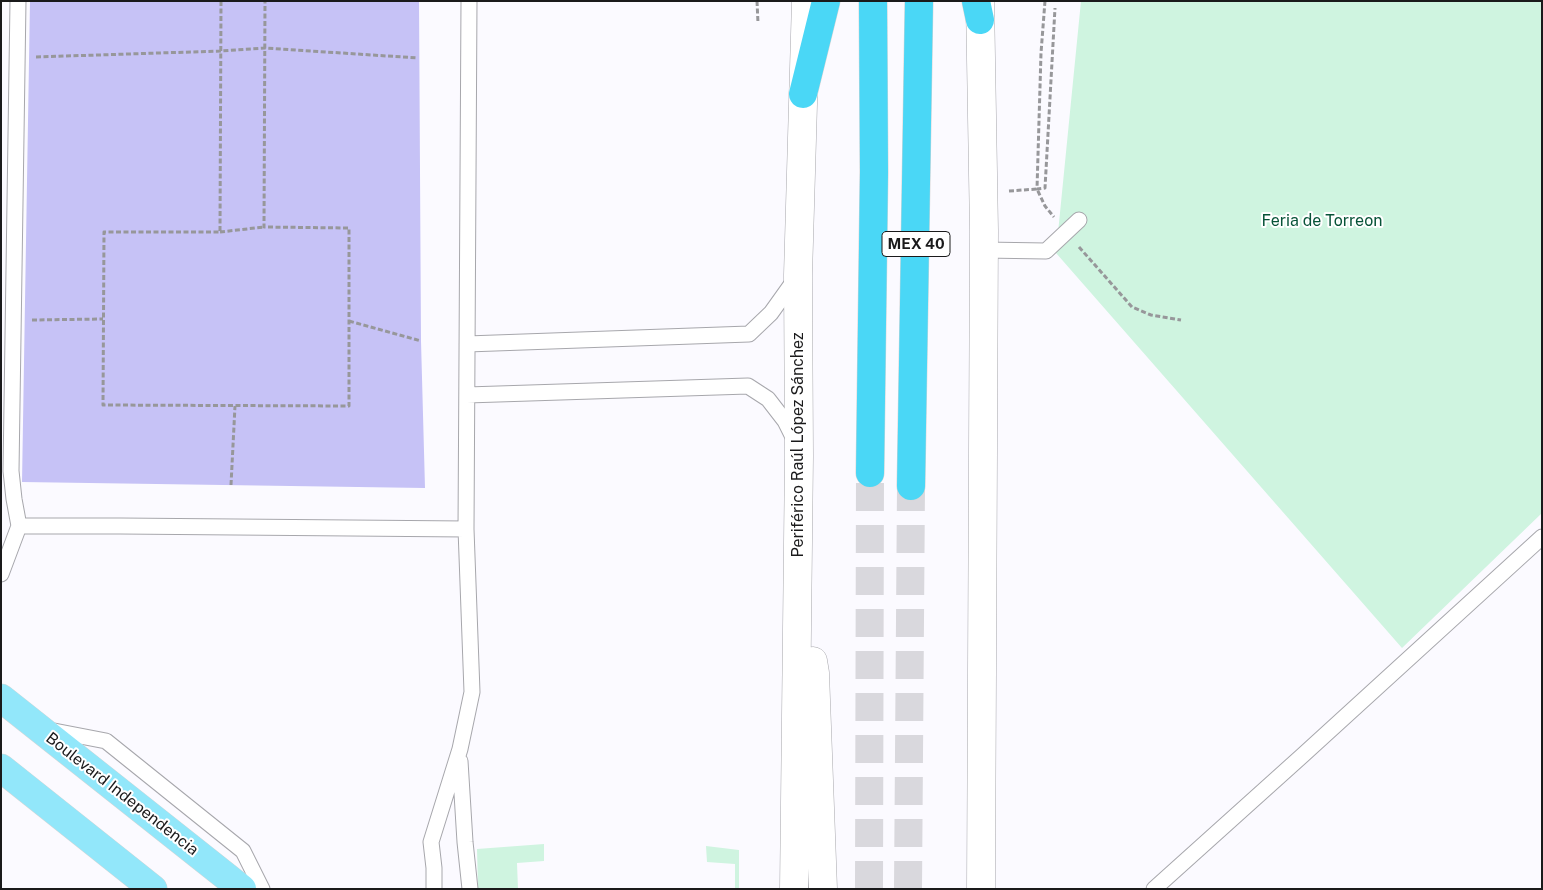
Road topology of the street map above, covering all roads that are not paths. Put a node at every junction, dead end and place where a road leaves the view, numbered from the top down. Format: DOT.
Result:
graph roads {
  1 [pos="18,1"];
  2 [pos="469,1"];
  3 [pos="806,1"];
  4 [pos="826,1"];
  5 [pos="873,1"];
  6 [pos="919,1"];
  7 [pos="979,7"];
  8 [pos="803,94"];
  9 [pos="1079,220"];
  10 [pos="984,250"];
  11 [pos="798,275"];
  12 [pos="467,344"];
  13 [pos="467,395"];
  14 [pos="799,456"];
  15 [pos="6,471"];
  16 [pos="870,473"];
  17 [pos="911,486"];
  18 [pos="19,526"];
  19 [pos="466,530"];
  20 [pos="1542,537"];
  21 [pos="1,574"];
  22 [pos="798,596"];
  23 [pos="1,698"];
  24 [pos="39,728"];
  25 [pos="460,749"];
  26 [pos="1,768"];
  27 [pos="153,889"];
  28 [pos="242,889"];
  29 [pos="262,889"];
  30 [pos="434,889"];
  31 [pos="470,889"];
  32 [pos="794,889"];
  33 [pos="823,889"];
  34 [pos="982,889"];
  35 [pos="1154,889"];
  1 -- 15 [label="lane"];
  2 -- 12 [label="lane"];
  3 -- 8 [label="main road, Periférico Raúl López Sánchez"];
  4 -- 8 [label="highway"];
  5 -- 16 [label="highway, MEX 40"];
  6 -- 17 [label="highway, MEX 40"];
  7 -- 10 [label="main road"];
  8 -- 11 [label="main road, Periférico Raúl López Sánchez"];
  9 -- 10 [label="lane"];
  10 -- 34 [label="main road"];
  11 -- 12 [label="lane"];
  11 -- 14 [label="main road, Periférico Raúl López Sánchez"];
  12 -- 13 [label="lane"];
  13 -- 14 [label="lane"];
  13 -- 19 [label="lane"];
  14 -- 22 [label="main road, Periférico Raúl López Sánchez"];
  15 -- 18 [label="lane"];
  18 -- 19 [label="lane"];
  18 -- 21 [label="lane"];
  19 -- 25 [label="lane"];
  20 -- 35 [label="lane"];
  22 -- 32 [label="main road, Periférico Raúl López Sánchez"];
  22 -- 33 [label="main road"];
  23 -- 24 [label="main road, Boulevard Independencia"];
  24 -- 28 [label="main road, Boulevard Independencia"];
  24 -- 29 [label="lane"];
  25 -- 30 [label="lane"];
  25 -- 31 [label="lane"];
  26 -- 27 [label="main road"];
}
